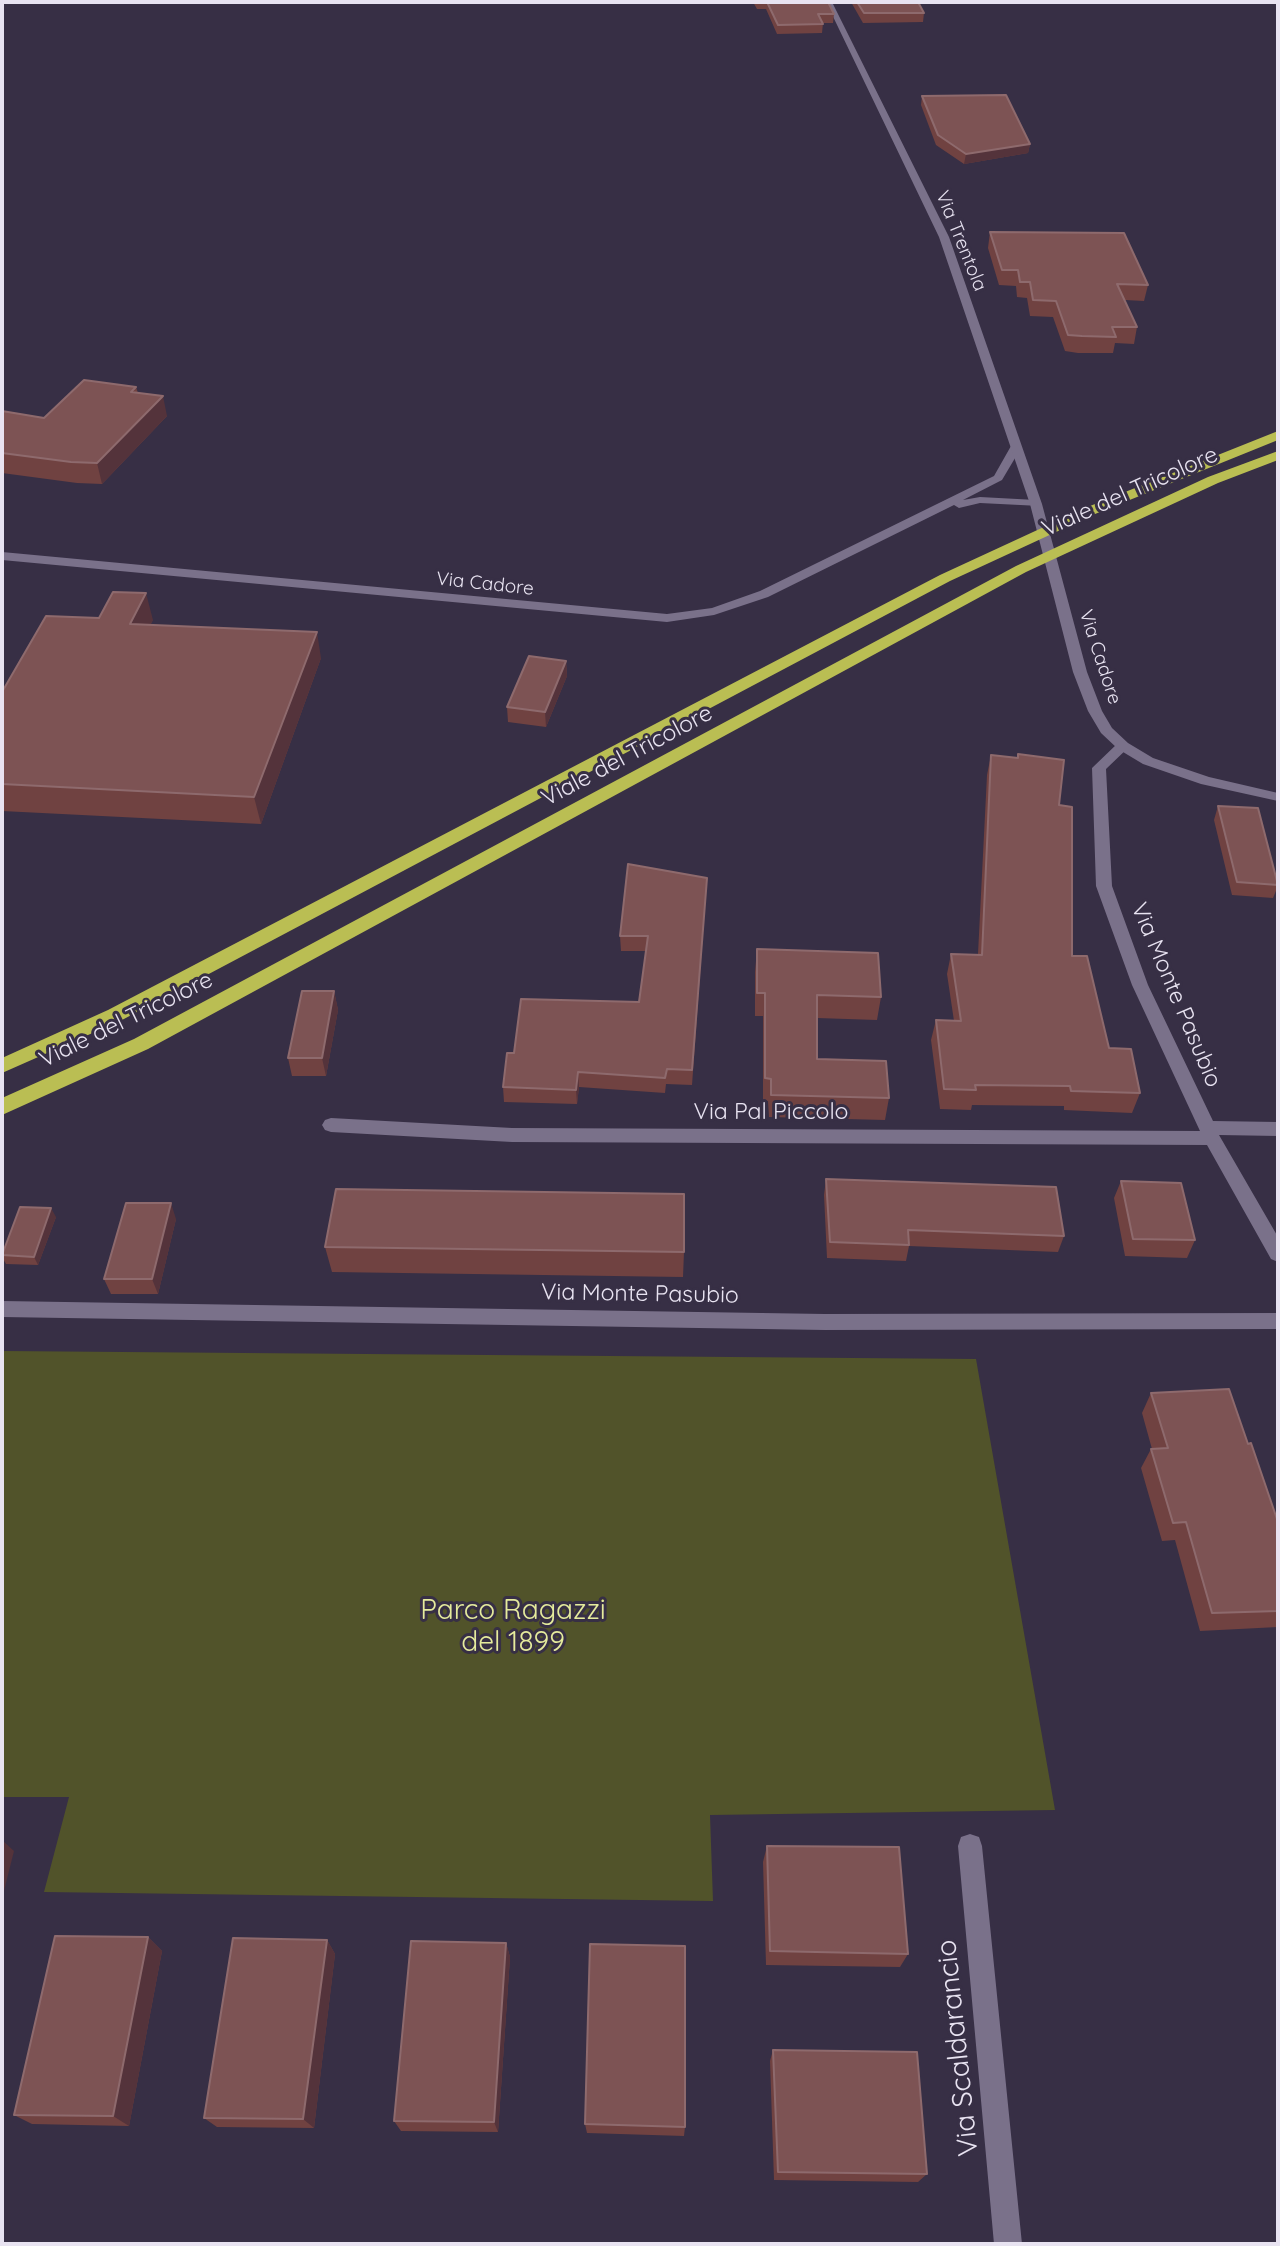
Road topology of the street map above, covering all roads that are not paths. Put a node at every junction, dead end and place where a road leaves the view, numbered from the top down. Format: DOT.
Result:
graph roads {
  1 [pos="829,2"];
  2 [pos="1278,435"];
  3 [pos="1015,448"];
  4 [pos="1278,455"];
  5 [pos="1036,504"];
  6 [pos="942,507"];
  7 [pos="2,556"];
  8 [pos="1123,746"];
  9 [pos="1278,797"];
  10 [pos="2,1066"];
  11 [pos="2,1107"];
  12 [pos="331,1125"];
  13 [pos="1278,1129"];
  14 [pos="1210,1133"];
  15 [pos="1278,1254"];
  16 [pos="2,1309"];
  17 [pos="1278,1321"];
  18 [pos="970,1846"];
  19 [pos="1008,2244"];
  1 -- 3 [label="street, Via Trentola"];
  2 -- 10 [label="highway, Viale del Tricolore"];
  3 -- 5 [label="street, Via Trentola"];
  3 -- 6 [label="street, Via Cadore"];
  4 -- 11 [label="highway, Viale del Tricolore"];
  5 -- 6 [label="street, Via Cadore"];
  5 -- 8 [label="street, Via Cadore"];
  6 -- 7 [label="street, Via Cadore"];
  8 -- 9 [label="street, Via Cadore"];
  8 -- 14 [label="street, Via Monte Pasubio"];
  12 -- 14 [label="street, Via Pal Piccolo"];
  13 -- 14 [label="street, Via Pal Piccolo"];
  14 -- 15 [label="street, Via Monte Pasubio"];
  16 -- 17 [label="street, Via Monte Pasubio"];
  18 -- 19 [label="street, Via Scaldarancio"];
}
